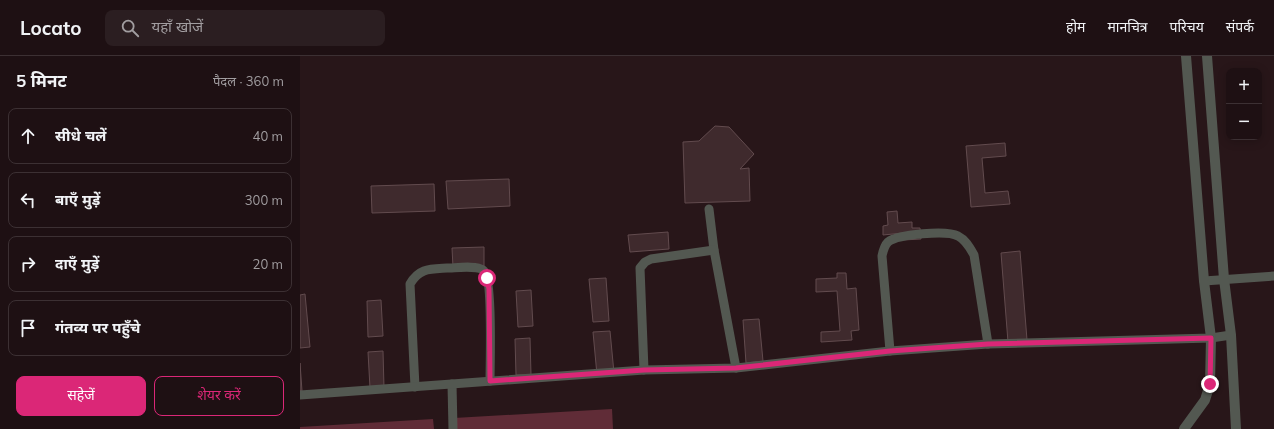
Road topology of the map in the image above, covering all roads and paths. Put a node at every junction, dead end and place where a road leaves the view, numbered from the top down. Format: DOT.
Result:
graph roads {
  1 [pos="1186,56"];
  2 [pos="1207,56"];
  3 [pos="709,209"];
  4 [pos="714,250"];
  5 [pos="1274,276"];
  6 [pos="1224,279"];
  7 [pos="1204,281"];
  8 [pos="1231,335"];
  9 [pos="1211,338"];
  10 [pos="988,344"];
  11 [pos="890,351"];
  12 [pos="736,368"];
  13 [pos="644,370"];
  14 [pos="490,381"];
  15 [pos="452,384"];
  16 [pos="415,387"];
  17 [pos="300,395"];
  18 [pos="453,429"];
  19 [pos="1184,429"];
  20 [pos="1236,429"];
  1 -- 7 [label="street"];
  2 -- 6 [label="street"];
  3 -- 4 [label="lane"];
  4 -- 12 [label="lane"];
  4 -- 13 [label="lane"];
  5 -- 6 [label="lane"];
  6 -- 7 [label="lane"];
  6 -- 8 [label="street"];
  7 -- 9 [label="street"];
  8 -- 9 [label="lane"];
  8 -- 20 [label="street"];
  9 -- 10 [label="lane"];
  9 -- 19 [label="street"];
  10 -- 11 [label="lane"];
  10 -- 11 [label="lane"];
  11 -- 12 [label="lane"];
  12 -- 13 [label="lane"];
  13 -- 14 [label="lane"];
  14 -- 15 [label="lane"];
  14 -- 16 [label="lane"];
  15 -- 16 [label="lane"];
  15 -- 18 [label="lane"];
  16 -- 17 [label="lane"];
}
